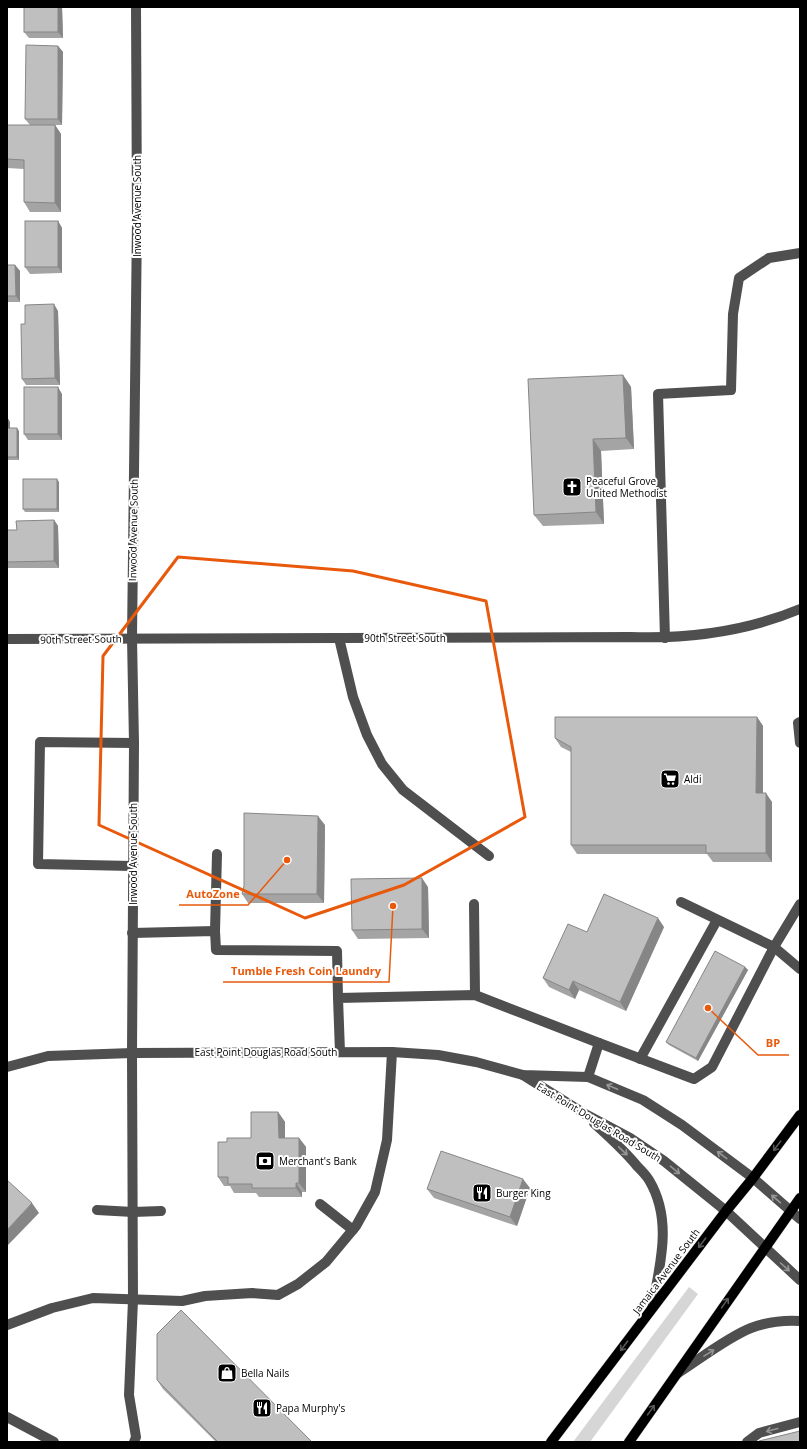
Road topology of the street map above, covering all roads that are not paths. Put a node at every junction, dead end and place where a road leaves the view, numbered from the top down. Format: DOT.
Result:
graph roads {
  1 [pos="136,7"];
  2 [pos="800,253"];
  3 [pos="800,609"];
  4 [pos="132,638"];
  5 [pos="339,638"];
  6 [pos="665,638"];
  7 [pos="7,639"];
  8 [pos="800,722"];
  9 [pos="800,742"];
  10 [pos="134,743"];
  11 [pos="217,854"];
  12 [pos="489,856"];
  13 [pos="132,866"];
  14 [pos="681,902"];
  15 [pos="474,904"];
  16 [pos="800,904"];
  17 [pos="717,920"];
  18 [pos="215,931"];
  19 [pos="132,933"];
  20 [pos="774,947"];
  21 [pos="800,969"];
  22 [pos="475,996"];
  23 [pos="338,998"];
  24 [pos="599,1043"];
  25 [pos="340,1052"];
  26 [pos="392,1052"];
  27 [pos="132,1053"];
  28 [pos="640,1059"];
  29 [pos="7,1067"];
  30 [pos="523,1075"];
  31 [pos="588,1077"];
  32 [pos="585,1114"];
  33 [pos="800,1115"];
  34 [pos="753,1178"];
  35 [pos="800,1198"];
  36 [pos="320,1204"];
  37 [pos="98,1210"];
  38 [pos="161,1211"];
  39 [pos="726,1211"];
  40 [pos="790,1211"];
  41 [pos="133,1212"];
  42 [pos="800,1219"];
  43 [pos="353,1230"];
  44 [pos="764,1248"];
  45 [pos="800,1280"];
  46 [pos="133,1300"];
  47 [pos="652,1308"];
  48 [pos="800,1321"];
  49 [pos="7,1324"];
  50 [pos="676,1374"];
  51 [pos="7,1417"];
  52 [pos="800,1422"];
  53 [pos="54,1442"];
  54 [pos="134,1442"];
  55 [pos="551,1442"];
  56 [pos="629,1442"];
  57 [pos="747,1442"];
  1 -- 4 [label="street, Inwood Avenue South"];
  2 -- 6 [label="street"];
  3 -- 6 [label="street, 90th Street South"];
  4 -- 5 [label="street, 90th Street South"];
  4 -- 7 [label="street, 90th Street South"];
  4 -- 10 [label="street, Inwood Avenue South"];
  5 -- 6 [label="street, 90th Street South"];
  5 -- 12 [label="street"];
  8 -- 9 [label="street"];
  10 -- 13 [label="street, Inwood Avenue South"];
  10 -- 13 [label="street"];
  11 -- 18 [label="street"];
  13 -- 19 [label="street, Inwood Avenue South"];
  14 -- 17 [label="street"];
  15 -- 22 [label="street"];
  16 -- 20 [label="street"];
  17 -- 20 [label="street"];
  17 -- 28 [label="street"];
  18 -- 19 [label="street"];
  18 -- 23 [label="street"];
  19 -- 27 [label="street, Inwood Avenue South"];
  20 -- 21 [label="street"];
  20 -- 28 [label="street"];
  22 -- 23 [label="street"];
  22 -- 24 [label="street"];
  23 -- 25 [label="street"];
  24 -- 28 [label="street"];
  24 -- 31 [label="street"];
  25 -- 26 [label="street, East Point Douglas Road South"];
  25 -- 27 [label="street, East Point Douglas Road South"];
  26 -- 30 [label="street, East Point Douglas Road South"];
  26 -- 43 [label="street"];
  27 -- 29 [label="street, East Point Douglas Road South"];
  27 -- 41 [label="street, Inwood Avenue South"];
  30 -- 31 [label="street, East Point Douglas Road South"];
  30 -- 32 [label="street, East Point Douglas Road South"];
  34 -- 31 [label="street, East Point Douglas Road South, one-way"];
  32 -- 39 [label="street, East Point Douglas Road South, one-way"];
  32 -- 47 [label="street, one-way"];
  33 -- 34 [label="main road, Jamaica Avenue South, one-way"];
  34 -- 39 [label="main road, Jamaica Avenue South"];
  40 -- 34 [label="street, East Point Douglas Road South, one-way"];
  35 -- 40 [label="main road"];
  36 -- 43 [label="street"];
  37 -- 41 [label="street"];
  38 -- 41 [label="street"];
  39 -- 44 [label="street, East Point Douglas Road South"];
  39 -- 47 [label="main road, Jamaica Avenue South, one-way"];
  40 -- 42 [label="street, East Point Douglas Road South"];
  40 -- 44 [label="main road"];
  41 -- 46 [label="street, Inwood Avenue South"];
  43 -- 46 [label="street"];
  44 -- 45 [label="street, East Point Douglas Road South, one-way"];
  50 -- 44 [label="main road, one-way"];
  46 -- 49 [label="street"];
  46 -- 54 [label="street, Inwood Avenue South"];
  47 -- 55 [label="main road, Jamaica Avenue South, one-way"];
  50 -- 48 [label="street, one-way"];
  56 -- 50 [label="main road, one-way"];
  51 -- 53 [label="street"];
  52 -- 57 [label="street, one-way"];
}
